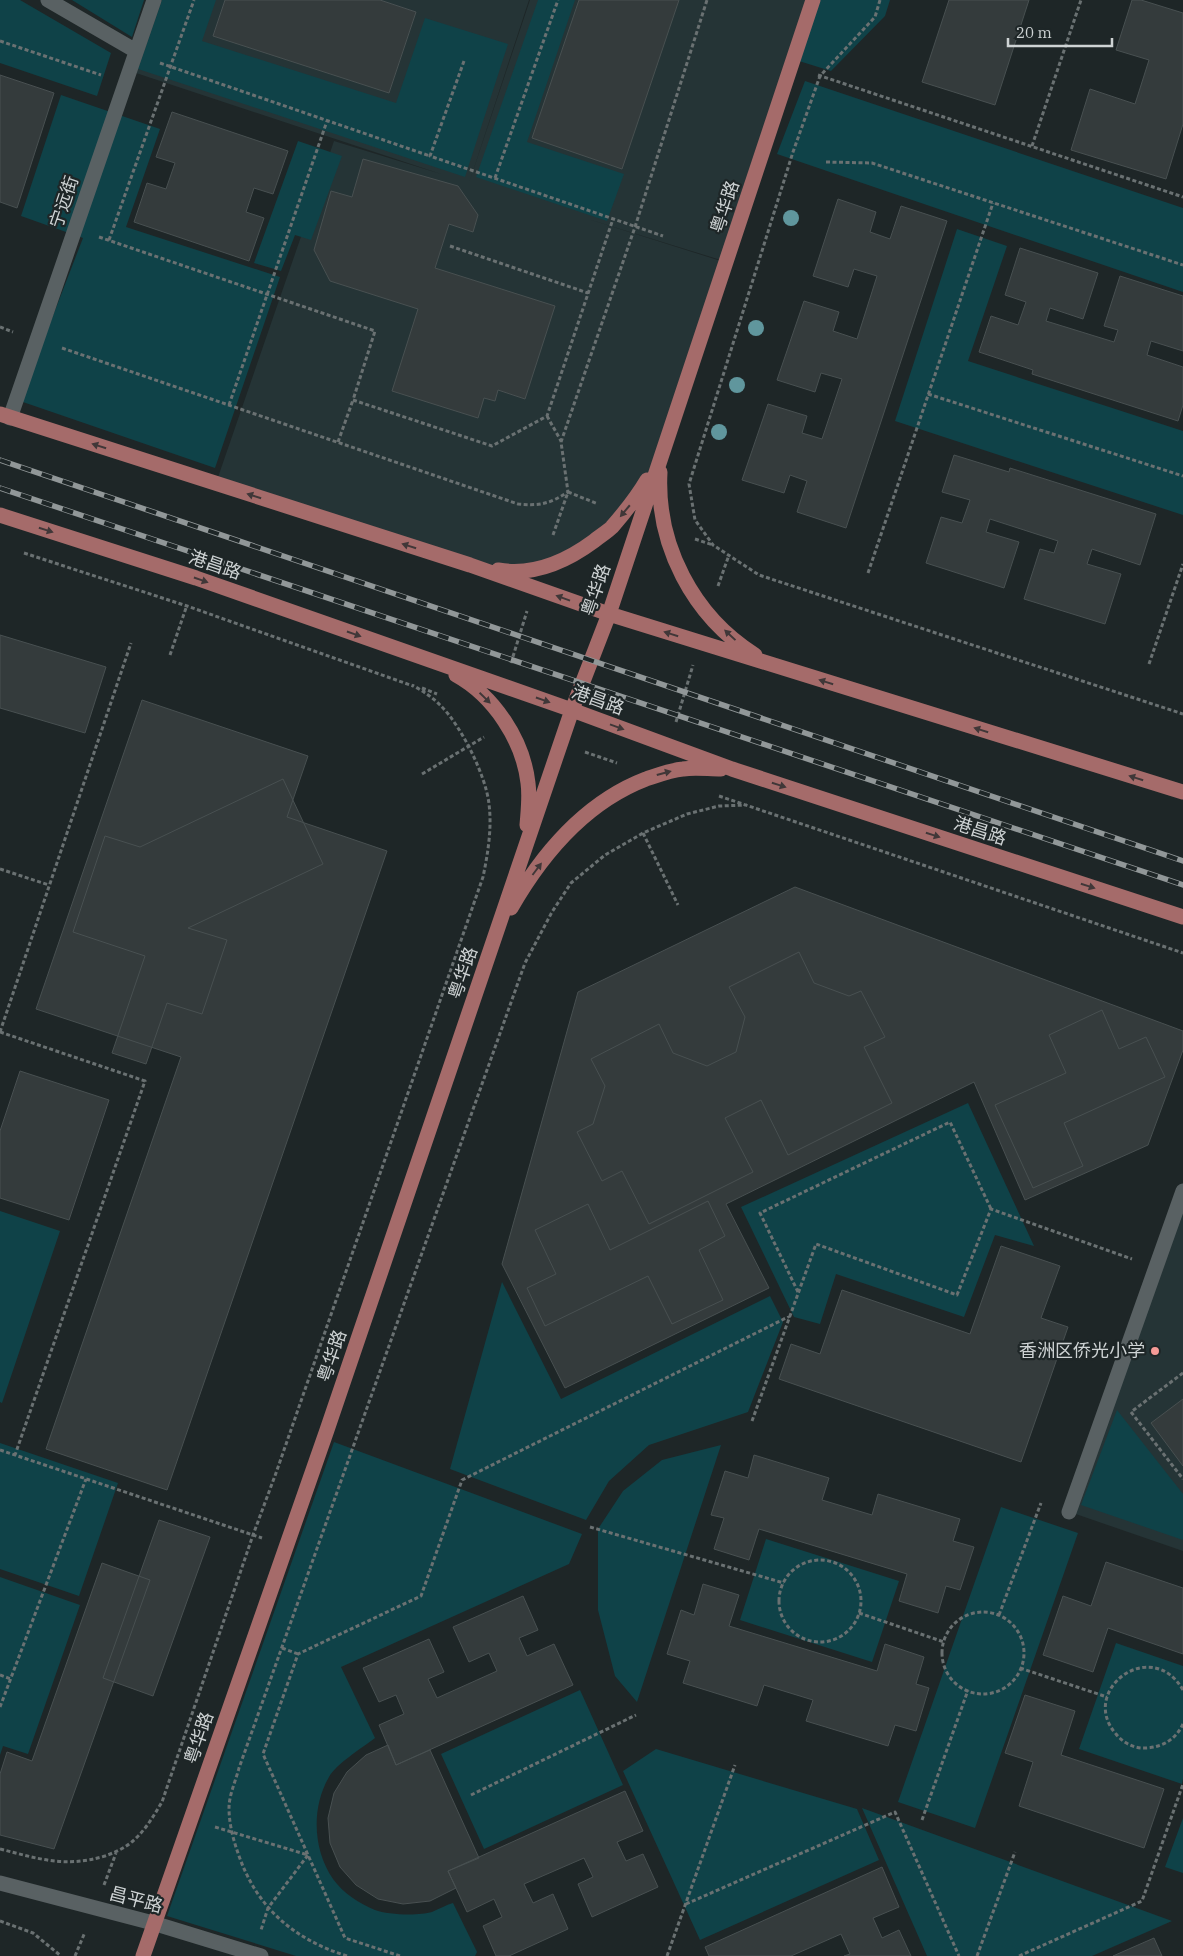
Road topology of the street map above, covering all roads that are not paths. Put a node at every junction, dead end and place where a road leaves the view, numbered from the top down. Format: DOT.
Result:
graph roads {
  1 [pos="48,0"];
  2 [pos="154,0"];
  3 [pos="813,0"];
  4 [pos="136,51"];
  5 [pos="5,416"];
  6 [pos="662,455"];
  7 [pos="0,514"];
  8 [pos="470,566"];
  9 [pos="608,614"];
  10 [pos="431,660"];
  11 [pos="769,664"];
  12 [pos="572,710"];
  13 [pos="732,770"];
  14 [pos="1183,792"];
  15 [pos="525,849"];
  16 [pos="1183,918"];
  17 [pos="493,940"];
  18 [pos="1183,1191"];
  19 [pos="1069,1512"];
  20 [pos="0,1882"];
  21 [pos="153,1924"];
  22 [pos="258,1955"];
  23 [pos="143,1956"];
  1 -- 4 [label="street"];
  2 -- 4 [label="street, 宁远街"];
  3 -- 6 [label="main road, 粤华路"];
  4 -- 5 [label="street, 宁远街"];
  8 -- 5 [label="main road, one-way"];
  6 -- 8 [label="main road, one-way"];
  6 -- 9 [label="main road, 粤华路"];
  11 -- 6 [label="main road, one-way"];
  7 -- 10 [label="main road, 港昌路, one-way"];
  9 -- 8 [label="main road, one-way"];
  11 -- 9 [label="main road, one-way"];
  9 -- 12 [label="main road, 粤华路"];
  10 -- 12 [label="main road, 港昌路, one-way"];
  10 -- 15 [label="main road, one-way"];
  14 -- 11 [label="main road, one-way"];
  12 -- 13 [label="main road, 港昌路, one-way"];
  12 -- 15 [label="main road, 粤华路"];
  13 -- 16 [label="main road, 港昌路, one-way"];
  17 -- 13 [label="main road, one-way"];
  15 -- 17 [label="main road, 粤华路"];
  17 -- 21 [label="main road, 粤华路"];
  18 -- 19 [label="street"];
  20 -- 21 [label="street, 昌平路"];
  21 -- 22 [label="street, 昌平路"];
  21 -- 23 [label="main road, 粤华路"];
}
